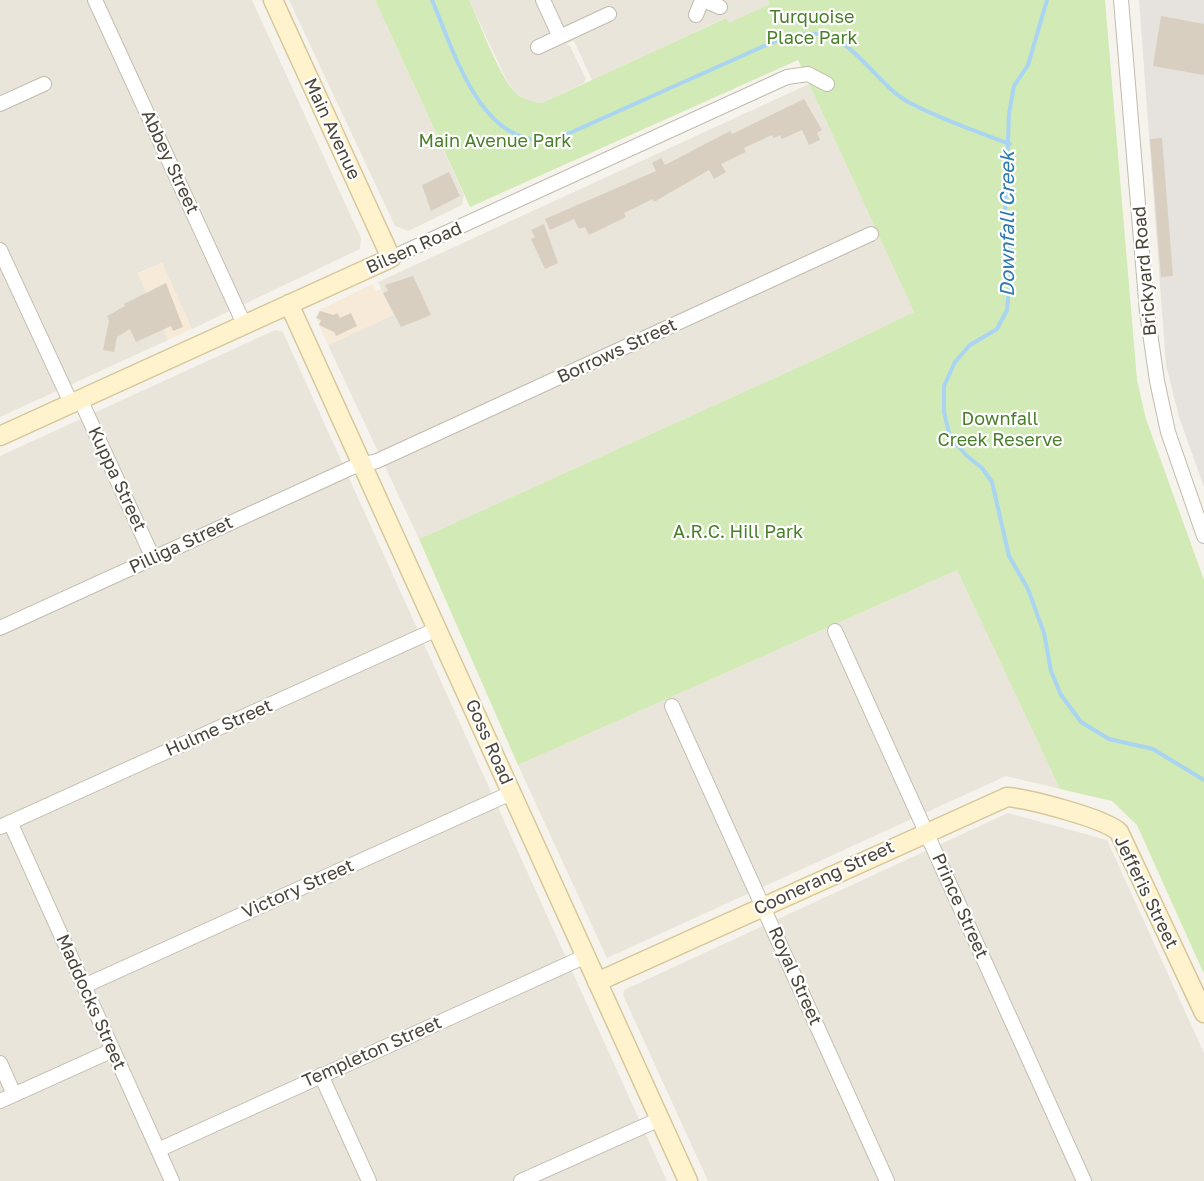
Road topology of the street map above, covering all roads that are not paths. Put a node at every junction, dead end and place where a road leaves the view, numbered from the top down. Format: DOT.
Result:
graph roads {
  1 [pos="95,0"];
  2 [pos="273,0"];
  3 [pos="543,0"];
  4 [pos="702,0"];
  5 [pos="1121,0"];
  6 [pos="720,7"];
  7 [pos="609,14"];
  8 [pos="696,15"];
  9 [pos="560,37"];
  10 [pos="538,47"];
  11 [pos="44,84"];
  12 [pos="827,84"];
  13 [pos="0,104"];
  14 [pos="871,234"];
  15 [pos="0,250"];
  16 [pos="391,258"];
  17 [pos="289,304"];
  18 [pos="244,324"];
  19 [pos="75,401"];
  20 [pos="0,436"];
  21 [pos="362,464"];
  22 [pos="1204,536"];
  23 [pos="153,558"];
  24 [pos="0,628"];
  25 [pos="437,629"];
  26 [pos="835,631"];
  27 [pos="672,706"];
  28 [pos="511,793"];
  29 [pos="1055,809"];
  30 [pos="5,824"];
  31 [pos="926,832"];
  32 [pos="763,906"];
  33 [pos="586,956"];
  34 [pos="597,982"];
  35 [pos="84,986"];
  36 [pos="1204,1013"];
  37 [pos="113,1050"];
  38 [pos="0,1064"];
  39 [pos="321,1075"];
  40 [pos="14,1094"];
  41 [pos="0,1101"];
  42 [pos="660,1119"];
  43 [pos="158,1150"];
  44 [pos="172,1181"];
  45 [pos="369,1181"];
  46 [pos="520,1181"];
  47 [pos="688,1181"];
  48 [pos="887,1181"];
  49 [pos="1084,1181"];
  1 -- 18 [label="street, Abbey Street"];
  2 -- 16 [label="street, Main Avenue"];
  3 -- 9 [label="street"];
  4 -- 6 [label="street"];
  4 -- 8 [label="street"];
  5 -- 22 [label="street, Brickyard Road"];
  7 -- 9 [label="street"];
  9 -- 10 [label="street"];
  11 -- 13 [label="street"];
  12 -- 16 [label="street, Bilsen Road"];
  14 -- 21 [label="street, Borrows Street"];
  15 -- 19 [label="street, Kuppa Street"];
  16 -- 17 [label="street, Bilsen Road"];
  17 -- 18 [label="street, Bilsen Road"];
  17 -- 21 [label="street, Goss Road"];
  18 -- 19 [label="street, Bilsen Road"];
  19 -- 20 [label="street, Bilsen Road"];
  19 -- 23 [label="street, Kuppa Street"];
  21 -- 23 [label="street, Pilliga Street"];
  21 -- 25 [label="street, Goss Road"];
  23 -- 24 [label="street, Pilliga Street"];
  25 -- 28 [label="street, Goss Road"];
  25 -- 30 [label="street, Hulme Street"];
  26 -- 31 [label="street, Prince Street"];
  27 -- 32 [label="street, Royal Street"];
  28 -- 33 [label="street, Goss Road"];
  28 -- 35 [label="street, Victory Street"];
  29 -- 31 [label="street, Coonerang Street"];
  29 -- 36 [label="street, Jefferis Street"];
  30 -- 35 [label="street, Maddocks Street"];
  31 -- 32 [label="street, Coonerang Street"];
  31 -- 49 [label="street, Prince Street"];
  32 -- 34 [label="street, Coonerang Street"];
  32 -- 48 [label="street, Royal Street"];
  33 -- 34 [label="street, Goss Road"];
  33 -- 39 [label="street, Templeton Street"];
  34 -- 42 [label="street, Goss Road"];
  35 -- 37 [label="street, Maddocks Street"];
  37 -- 40 [label="street"];
  37 -- 43 [label="street, Maddocks Street"];
  38 -- 40 [label="street"];
  39 -- 43 [label="street, Templeton Street"];
  39 -- 45 [label="street"];
  40 -- 41 [label="street"];
  42 -- 46 [label="street"];
  42 -- 47 [label="street, Goss Road"];
  43 -- 44 [label="street, Maddocks Street"];
}
